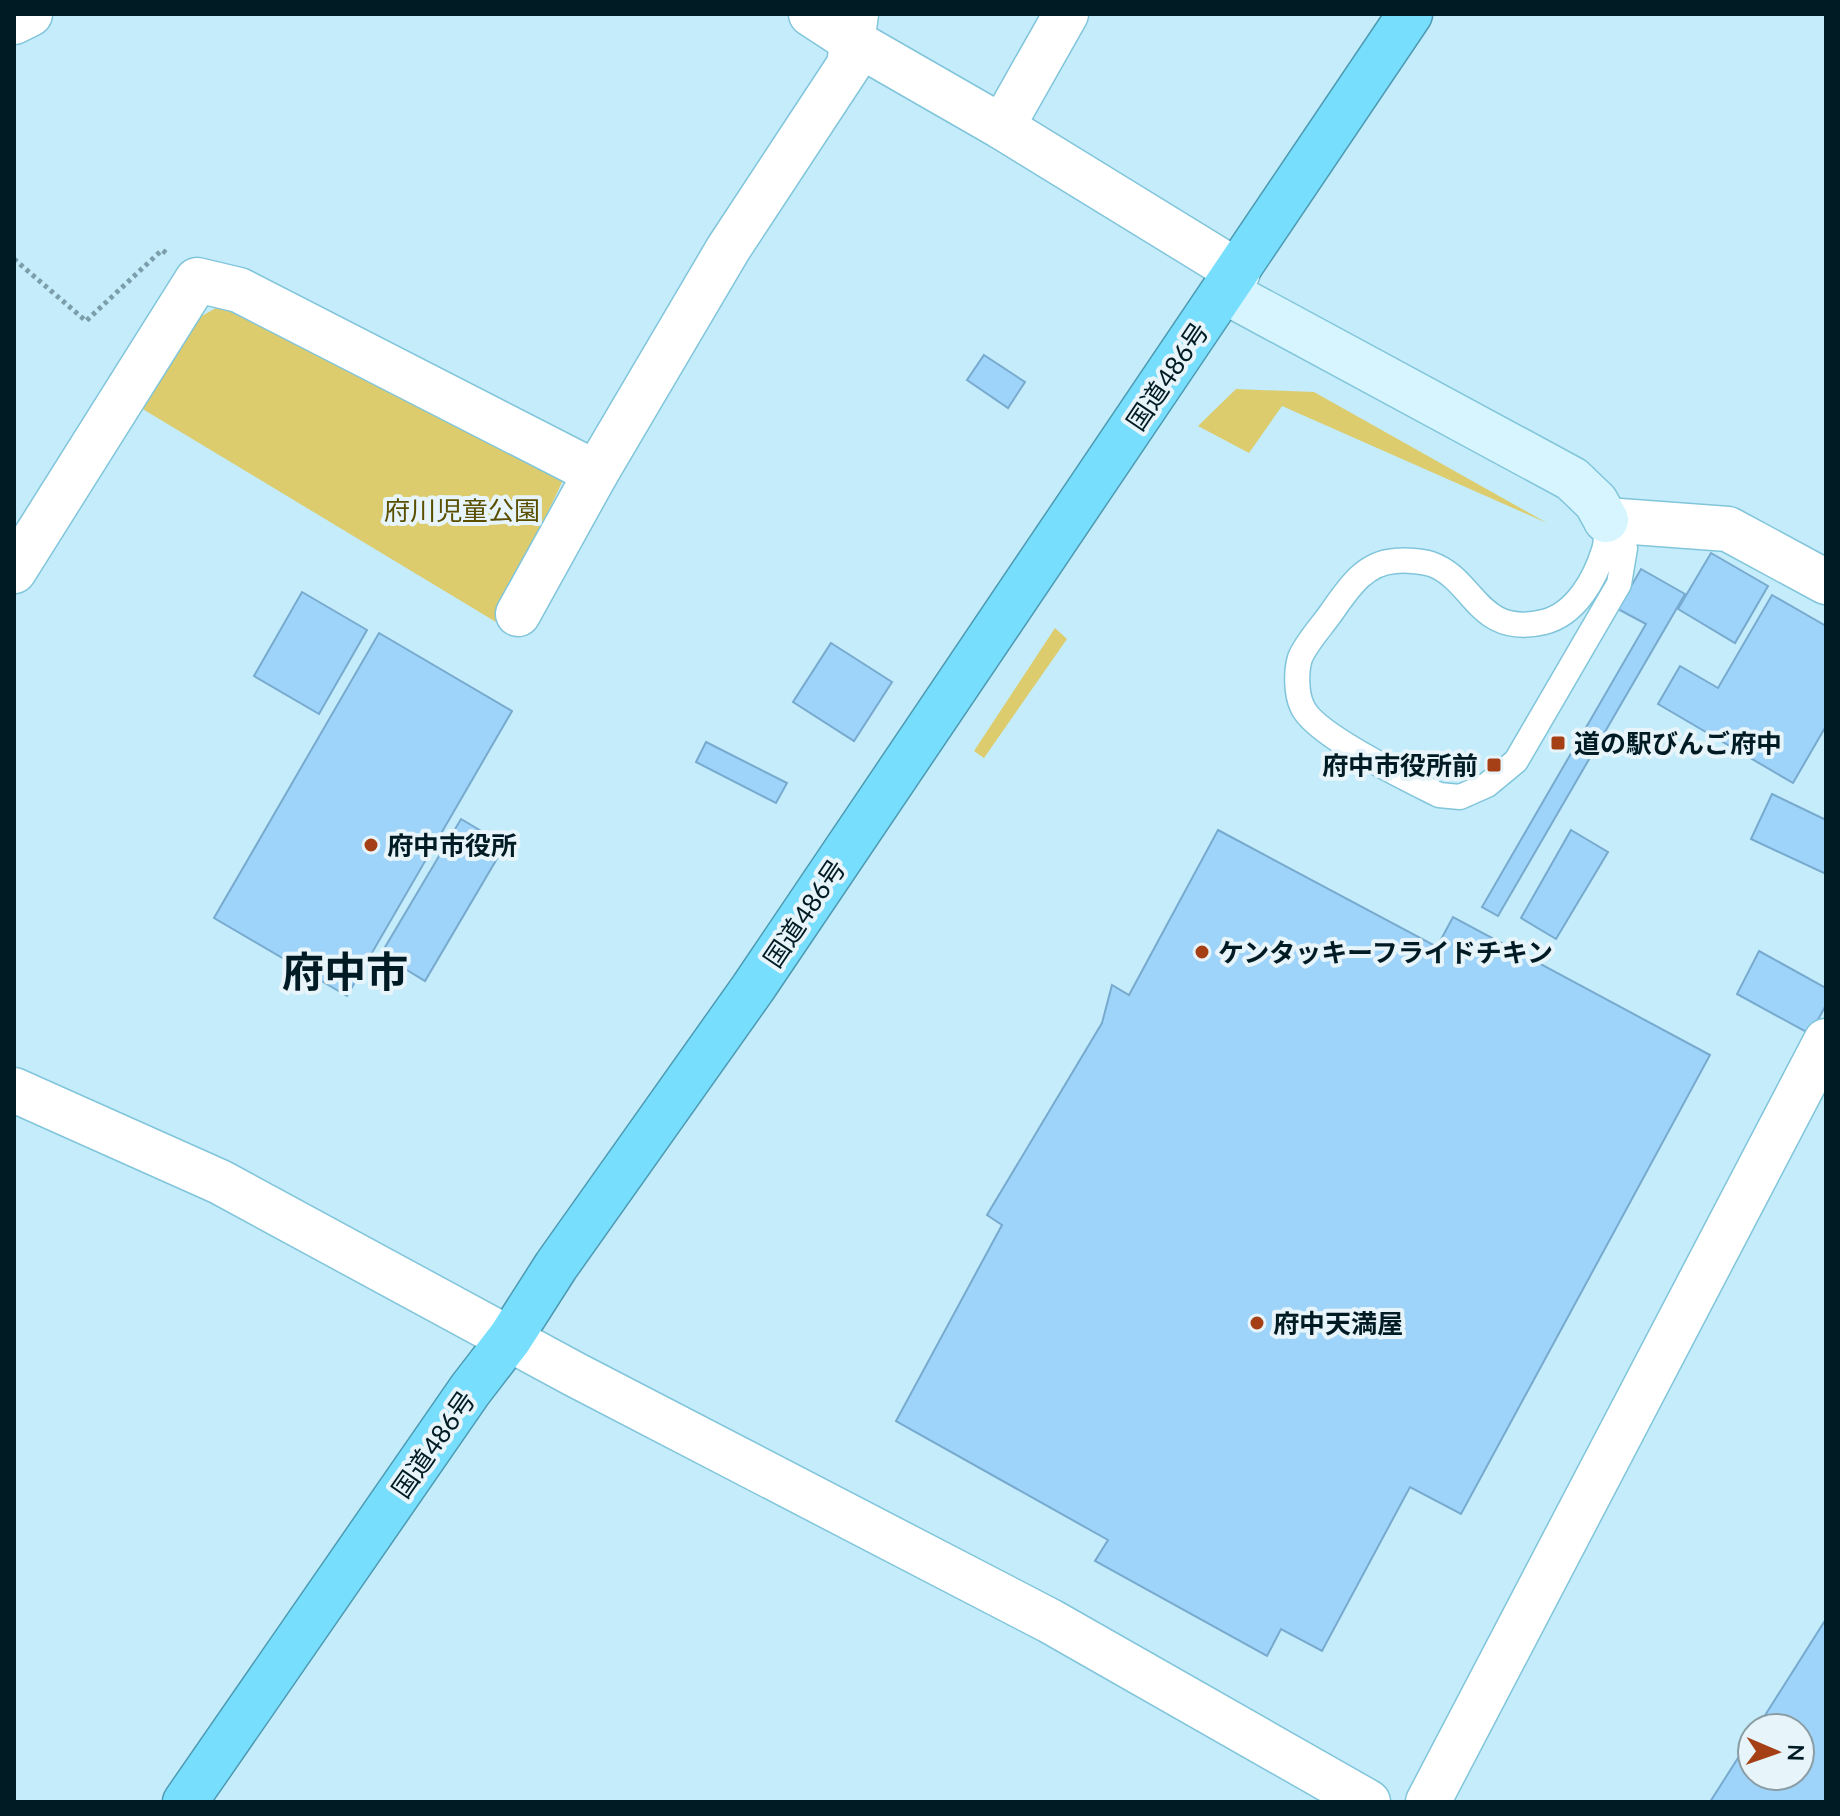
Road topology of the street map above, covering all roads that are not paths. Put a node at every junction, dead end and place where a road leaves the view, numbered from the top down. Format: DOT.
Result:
graph roads {
  1 [pos="30,14"];
  2 [pos="811,14"];
  3 [pos="1066,14"];
  4 [pos="1410,14"];
  5 [pos="14,22"];
  6 [pos="855,28"];
  7 [pos="1002,127"];
  8 [pos="1231,282"];
  9 [pos="596,473"];
  10 [pos="1606,520"];
  11 [pos="14,571"];
  12 [pos="1826,582"];
  13 [pos="518,614"];
  14 [pos="1826,1041"];
  15 [pos="14,1090"];
  16 [pos="510,1338"];
  17 [pos="185,1802"];
  18 [pos="1368,1802"];
  19 [pos="1428,1802"];
  1 -- 5 [label="street"];
  2 -- 6 [label="street"];
  3 -- 7 [label="street"];
  4 -- 8 [label="highway, 国道486号"];
  6 -- 7 [label="street"];
  6 -- 9 [label="street"];
  7 -- 8 [label="street"];
  8 -- 10 [label="street"];
  8 -- 16 [label="highway, 国道486号"];
  9 -- 11 [label="street"];
  9 -- 13 [label="street"];
  10 -- 10 [label="lane"];
  10 -- 12 [label="street"];
  14 -- 19 [label="street"];
  15 -- 16 [label="street"];
  16 -- 17 [label="highway, 国道486号"];
  16 -- 18 [label="street"];
}
